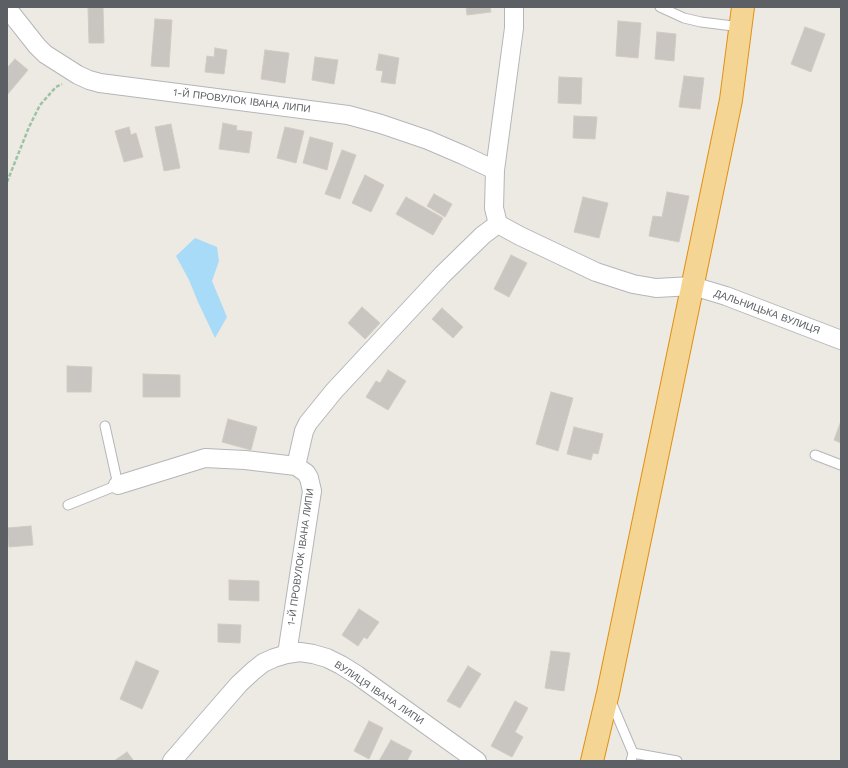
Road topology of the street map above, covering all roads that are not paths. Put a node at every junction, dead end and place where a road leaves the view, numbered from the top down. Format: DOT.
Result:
graph roads {
  1 [pos="514,7"];
  2 [pos="660,7"];
  3 [pos="7,8"];
  4 [pos="742,17"];
  5 [pos="495,170"];
  6 [pos="498,224"];
  7 [pos="693,286"];
  8 [pos="841,340"];
  9 [pos="105,426"];
  10 [pos="814,455"];
  11 [pos="841,465"];
  12 [pos="296,466"];
  13 [pos="118,485"];
  14 [pos="68,505"];
  15 [pos="287,654"];
  16 [pos="608,693"];
  17 [pos="632,757"];
  18 [pos="172,761"];
  19 [pos="478,761"];
  20 [pos="592,761"];
  21 [pos="677,761"];
  1 -- 5 [label="street"];
  2 -- 4 [label="lane"];
  3 -- 5 [label="street, 1-Й ПРОВУЛОК ІВАНА ЛИПИ"];
  4 -- 7 [label="highway"];
  5 -- 6 [label="street"];
  6 -- 7 [label="street"];
  6 -- 12 [label="street"];
  7 -- 8 [label="street, ДАЛЬНИЦЬКА ВУЛИЦЯ"];
  7 -- 16 [label="highway"];
  9 -- 13 [label="lane"];
  10 -- 11 [label="lane"];
  12 -- 13 [label="street"];
  12 -- 15 [label="street, 1-Й ПРОВУЛОК ІВАНА ЛИПИ"];
  13 -- 14 [label="lane"];
  15 -- 18 [label="street, ВУЛИЦЯ ІВАНА ЛИПИ"];
  15 -- 19 [label="street, ВУЛИЦЯ ІВАНА ЛИПИ"];
  16 -- 17 [label="lane"];
  16 -- 20 [label="highway"];
  17 -- 21 [label="lane"];
}
